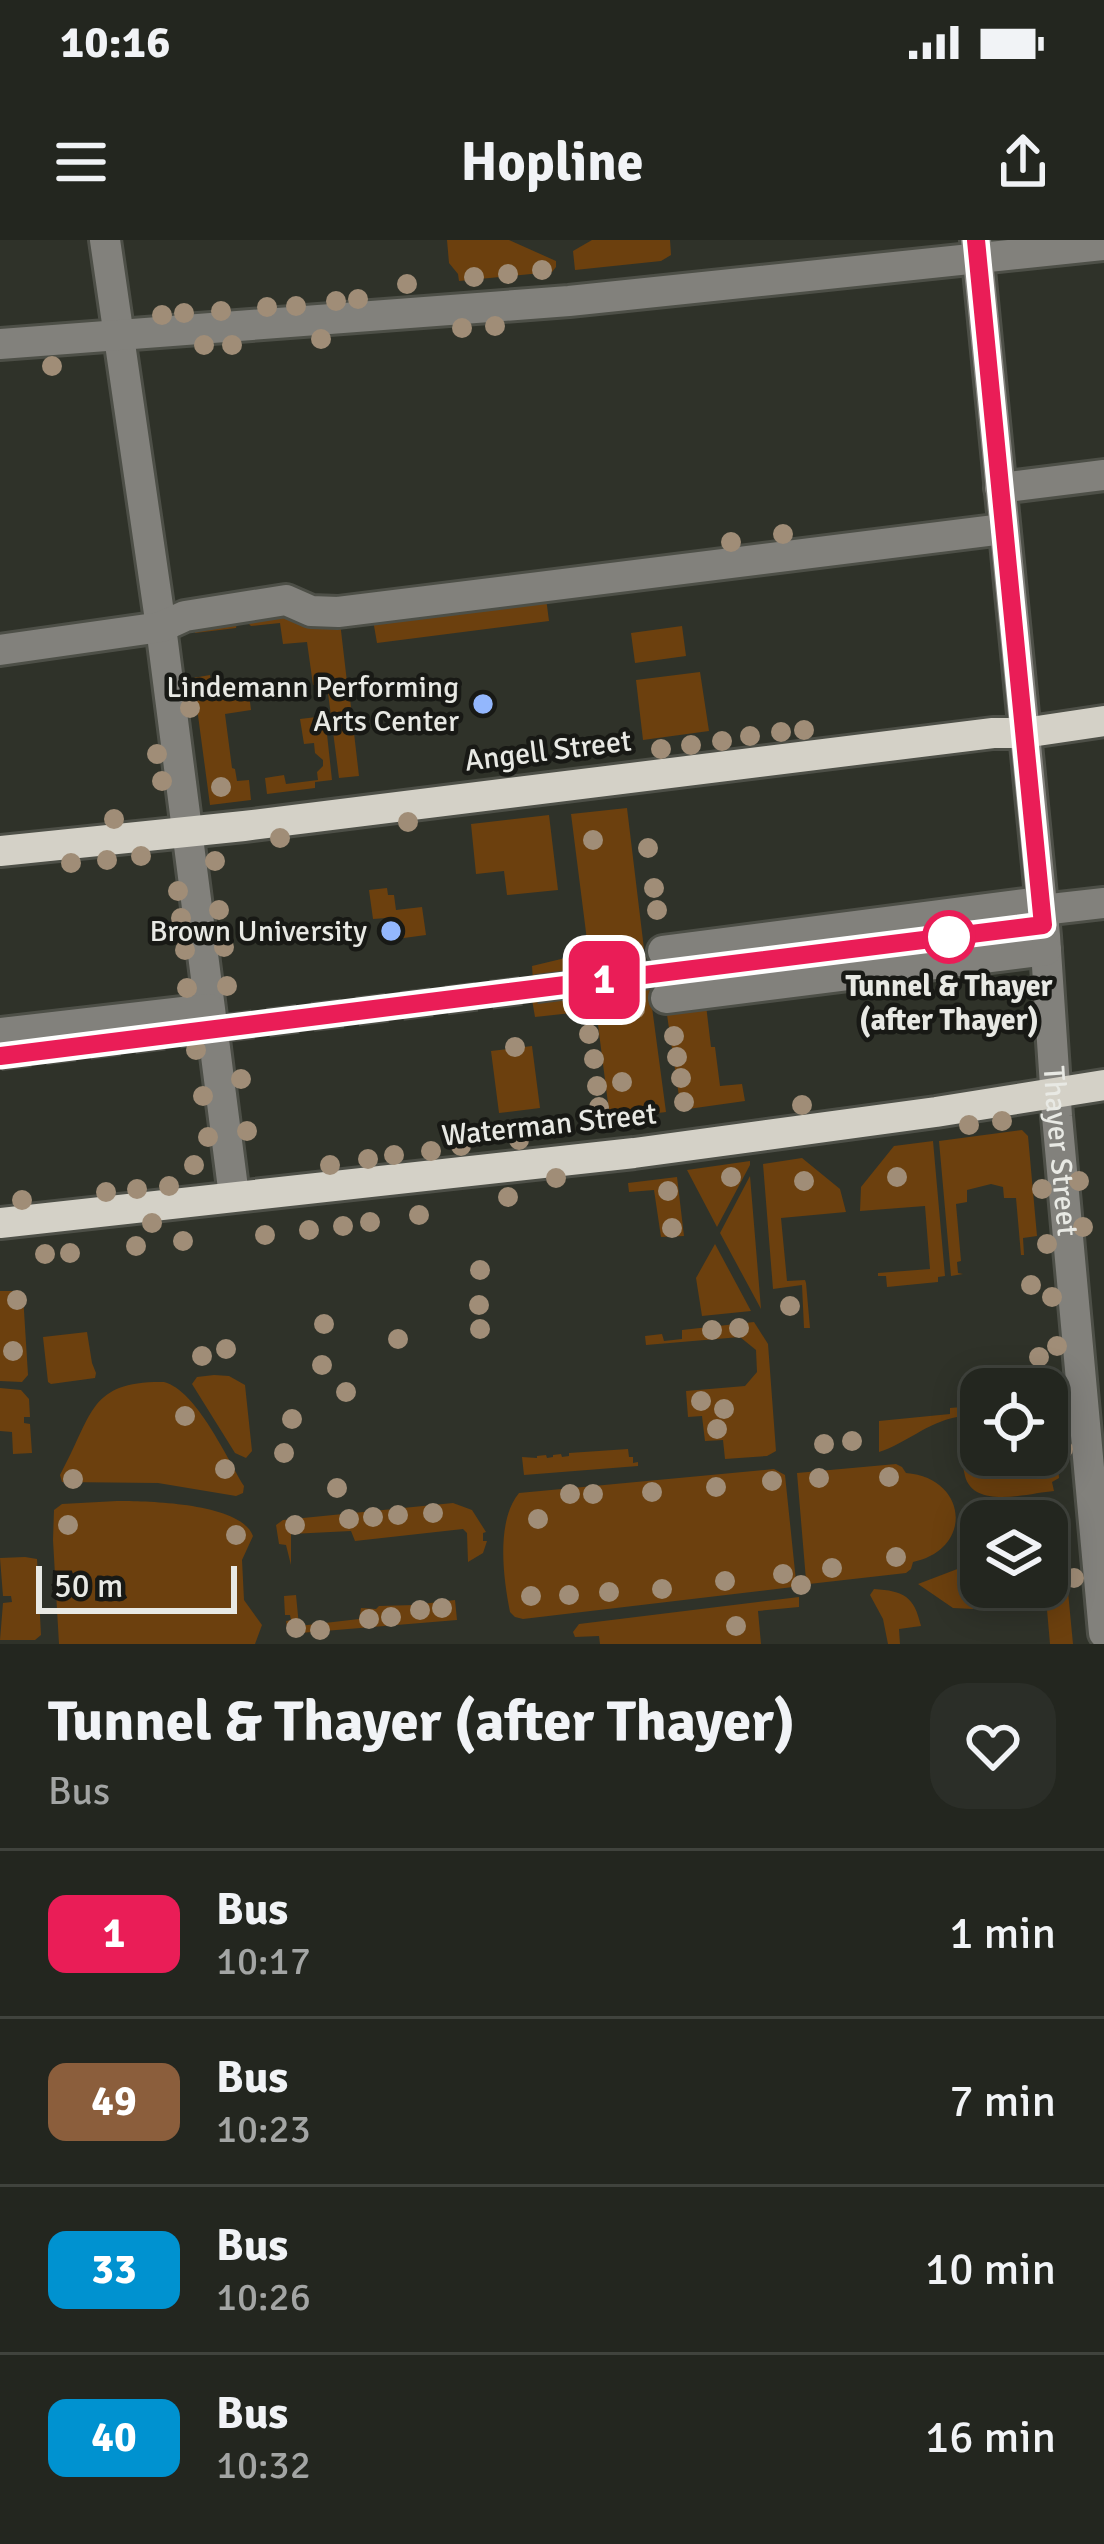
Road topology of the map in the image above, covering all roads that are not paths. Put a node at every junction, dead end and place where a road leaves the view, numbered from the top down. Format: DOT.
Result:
graph roads {
  1 [pos="105,240"];
  2 [pos="1104,245"];
  3 [pos="977,248"];
  4 [pos="119,335"];
  5 [pos="0,344"];
  6 [pos="1104,475"];
  7 [pos="1000,488"];
  8 [pos="1003,529"];
  9 [pos="161,627"];
  10 [pos="0,650"];
  11 [pos="1104,722"];
  12 [pos="1024,733"];
  13 [pos="187,830"];
  14 [pos="0,851"];
  15 [pos="1104,903"];
  16 [pos="1043,922"];
  17 [pos="667,973"];
  18 [pos="208,1009"];
  19 [pos="0,1033"];
  20 [pos="1104,1085"];
  21 [pos="1057,1091"];
  22 [pos="233,1196"];
  23 [pos="0,1223"];
  24 [pos="1104,1633"];
  1 -- 4 [label="street"];
  2 -- 3 [label="street"];
  3 -- 4 [label="street"];
  3 -- 7 [label="street, Thayer Street"];
  4 -- 5 [label="street"];
  4 -- 9 [label="street"];
  6 -- 7 [label="street"];
  7 -- 8 [label="street, Thayer Street"];
  8 -- 9 [label="street"];
  8 -- 12 [label="street, Thayer Street"];
  9 -- 10 [label="street"];
  9 -- 13 [label="street"];
  11 -- 12 [label="main road, Angell Street"];
  12 -- 13 [label="main road, Angell Street"];
  12 -- 16 [label="street, Thayer Street"];
  13 -- 14 [label="main road, Angell Street"];
  13 -- 18 [label="street"];
  15 -- 16 [label="street"];
  16 -- 17 [label="street"];
  16 -- 21 [label="street, Thayer Street"];
  18 -- 19 [label="street"];
  18 -- 22 [label="street"];
  20 -- 21 [label="main road, Waterman Street"];
  21 -- 22 [label="main road, Waterman Street"];
  21 -- 24 [label="street, Thayer Street"];
  22 -- 23 [label="main road, Waterman Street"];
}
